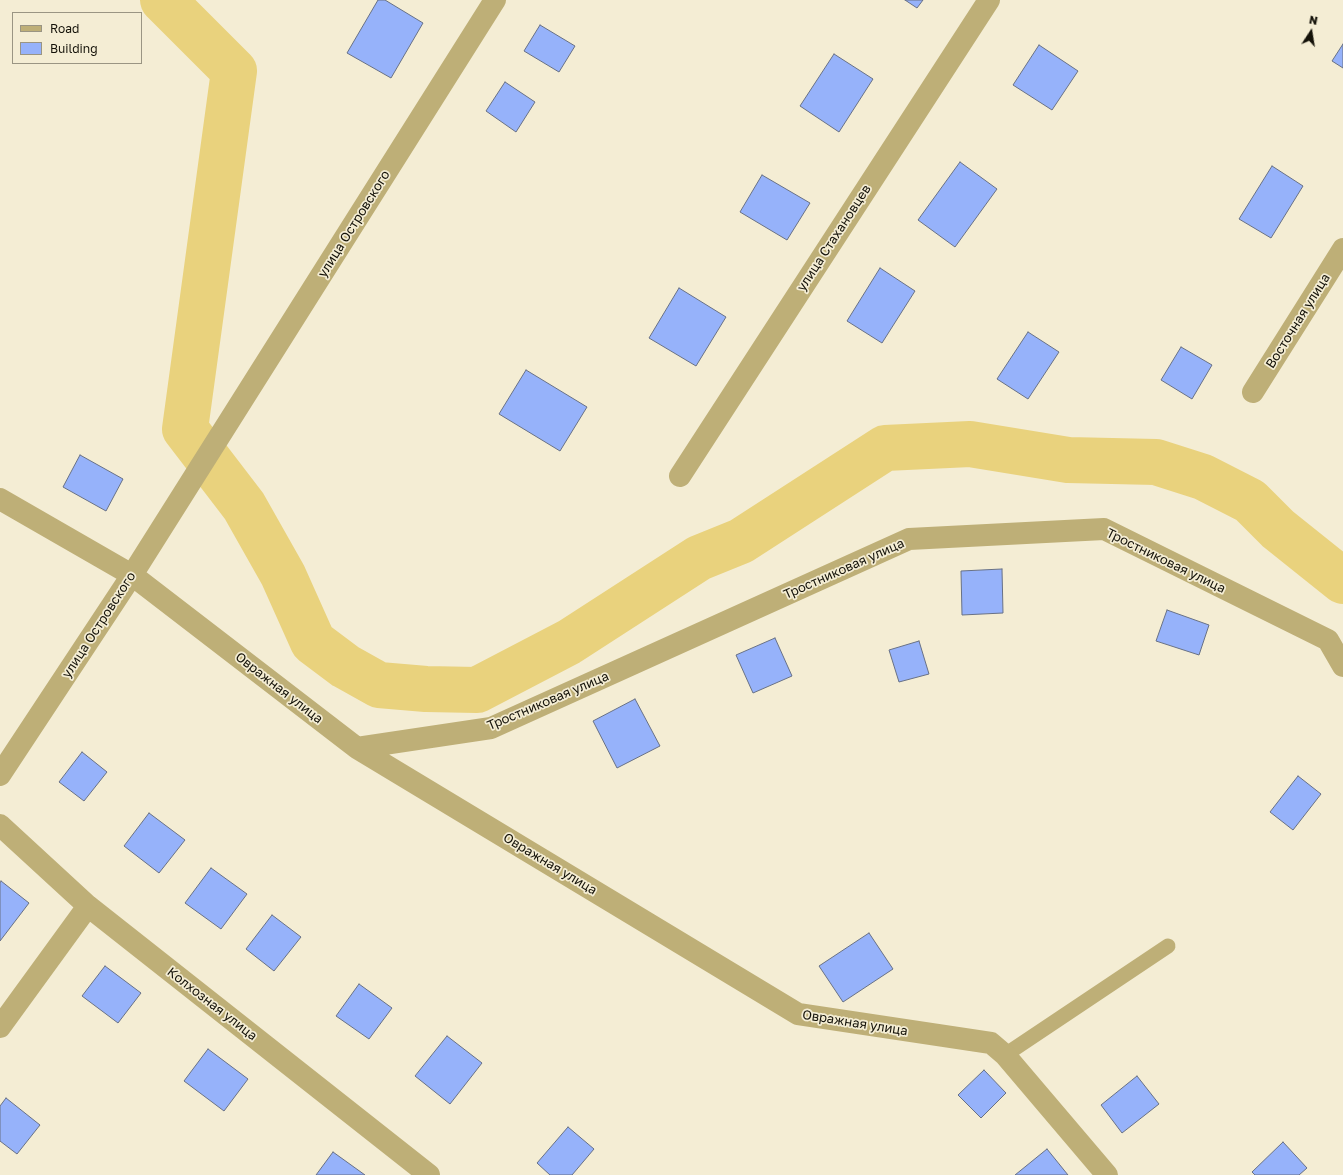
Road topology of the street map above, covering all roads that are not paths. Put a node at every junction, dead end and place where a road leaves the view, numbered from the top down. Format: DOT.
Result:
graph roads {
  1 [pos="495,0"];
  2 [pos="989,0"];
  3 [pos="1343,249"];
  4 [pos="1253,392"];
  5 [pos="680,476"];
  6 [pos="0,499"];
  7 [pos="132,575"];
  8 [pos="1343,666"];
  9 [pos="357,748"];
  10 [pos="0,775"];
  11 [pos="0,825"];
  12 [pos="88,906"];
  13 [pos="1168,946"];
  14 [pos="0,1027"];
  15 [pos="1005,1055"];
  16 [pos="429,1175"];
  17 [pos="1107,1175"];
  1 -- 7 [label="street, улица Островского"];
  2 -- 5 [label="street, улица Стахановцев"];
  3 -- 4 [label="street, Восточная улица"];
  6 -- 7 [label="street, Овражная улица"];
  7 -- 9 [label="street, Овражная улица"];
  7 -- 10 [label="street, улица Островского"];
  8 -- 9 [label="street, Тростниковая улица"];
  9 -- 15 [label="street, Овражная улица"];
  11 -- 12 [label="street, Колхозная улица"];
  12 -- 14 [label="street"];
  12 -- 16 [label="street, Колхозная улица"];
  13 -- 15 [label="lane"];
  15 -- 17 [label="street, Овражная улица"];
}
